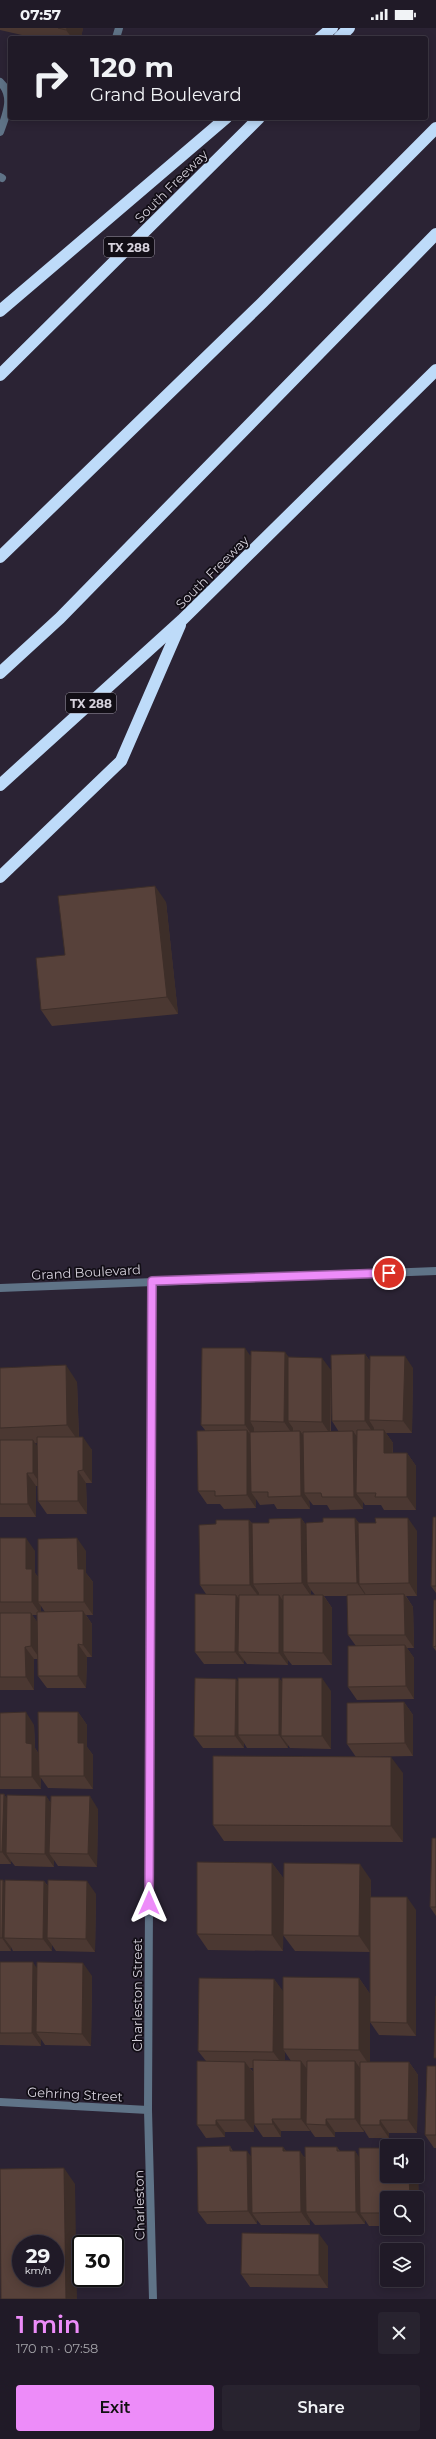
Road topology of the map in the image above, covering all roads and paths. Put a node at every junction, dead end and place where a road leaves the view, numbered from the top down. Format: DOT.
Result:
graph roads {
  1 [pos="332,28"];
  2 [pos="350,28"];
  3 [pos="322,36"];
  4 [pos="341,36"];
  5 [pos="0,82"];
  6 [pos="8,93"];
  7 [pos="8,109"];
  8 [pos="224,120"];
  9 [pos="257,120"];
  10 [pos="436,128"];
  11 [pos="0,132"];
  12 [pos="436,234"];
  13 [pos="0,311"];
  14 [pos="436,370"];
  15 [pos="0,375"];
  16 [pos="0,557"];
  17 [pos="182,620"];
  18 [pos="0,673"];
  19 [pos="0,785"];
  20 [pos="0,877"];
  21 [pos="436,1271"];
  22 [pos="152,1281"];
  23 [pos="0,1288"];
  24 [pos="0,2102"];
  25 [pos="148,2110"];
  26 [pos="153,2299"];
  1 -- 3 [label="highway"];
  2 -- 4 [label="highway"];
  5 -- 6 [label="street"];
  7 -- 11 [label="street"];
  8 -- 13 [label="highway"];
  9 -- 15 [label="highway, South Freeway / TX 288"];
  10 -- 16 [label="highway"];
  12 -- 18 [label="highway"];
  14 -- 17 [label="highway, South Freeway / TX 288"];
  17 -- 19 [label="highway, South Freeway / TX 288"];
  17 -- 20 [label="highway"];
  21 -- 22 [label="street, Grand Boulevard"];
  22 -- 23 [label="street, Grand Boulevard"];
  22 -- 25 [label="street, Charleston Street"];
  24 -- 25 [label="street, Gehring Street"];
  25 -- 26 [label="street, Charleston"];
}
